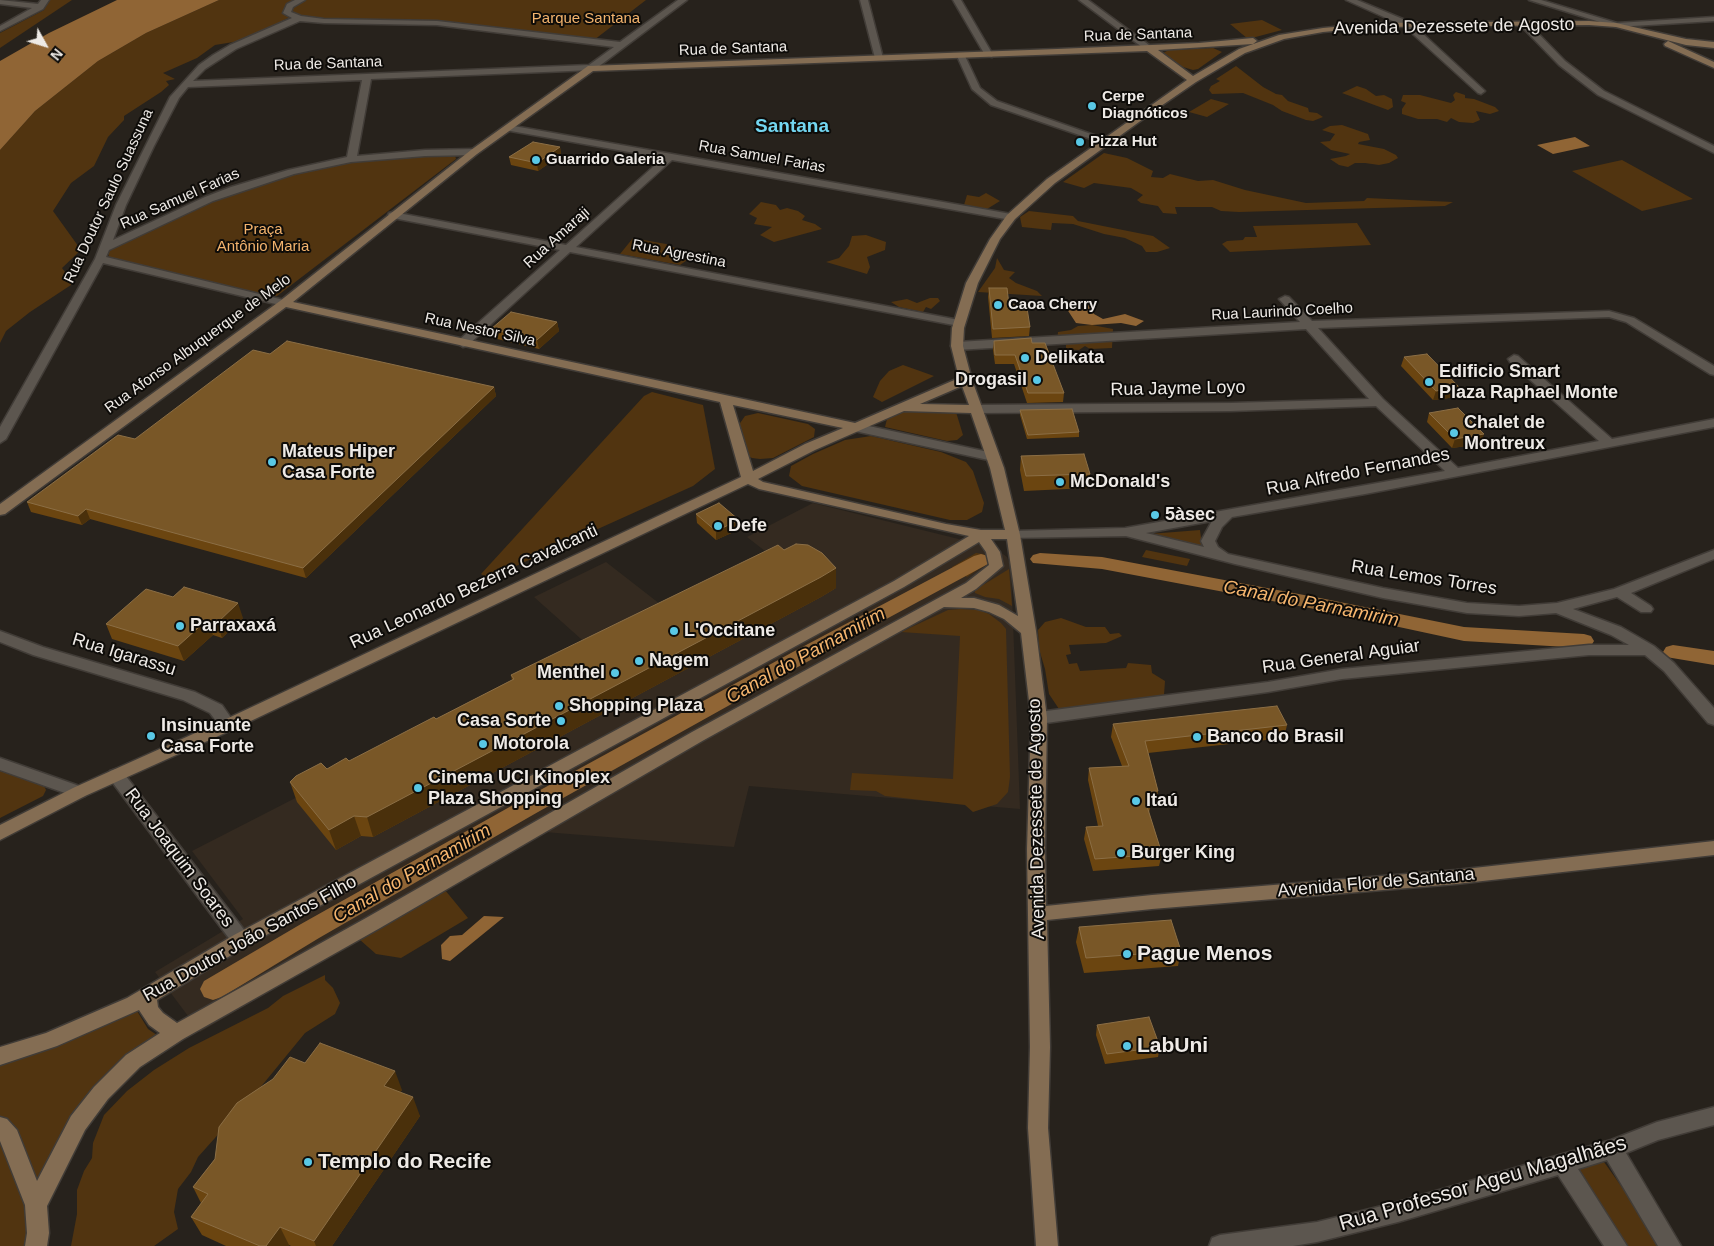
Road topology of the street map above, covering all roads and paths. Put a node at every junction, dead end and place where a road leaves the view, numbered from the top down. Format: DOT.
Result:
graph roads {
  1 [pos="300,0"];
  2 [pos="683,0"];
  3 [pos="864,0"];
  4 [pos="957,0"];
  5 [pos="1082,0"];
  6 [pos="1350,0"];
  7 [pos="1535,0"];
  8 [pos="0,2"];
  9 [pos="43,4"];
  10 [pos="1554,6"];
  11 [pos="299,18"];
  12 [pos="1714,19"];
  13 [pos="1664,22"];
  14 [pos="1407,24"];
  15 [pos="1524,24"];
  16 [pos="1564,24"];
  17 [pos="1617,25"];
  18 [pos="1,27"];
  19 [pos="1635,29"];
  20 [pos="1282,37"];
  21 [pos="1679,40"];
  22 [pos="622,45"];
  23 [pos="1714,45"];
  24 [pos="1149,48"];
  25 [pos="989,55"];
  26 [pos="961,56"];
  27 [pos="879,58"];
  28 [pos="1714,65"];
  29 [pos="591,68"];
  30 [pos="367,76"];
  31 [pos="1192,80"];
  32 [pos="185,84"];
  33 [pos="1481,91"];
  34 [pos="508,128"];
  35 [pos="1106,141"];
  36 [pos="1714,150"];
  37 [pos="474,152"];
  38 [pos="671,156"];
  39 [pos="351,159"];
  40 [pos="393,215"];
  41 [pos="1011,217"];
  42 [pos="570,248"];
  43 [pos="103,253"];
  44 [pos="1285,299"];
  45 [pos="284,303"];
  46 [pos="959,323"];
  47 [pos="1307,325"];
  48 [pos="463,343"];
  49 [pos="958,346"];
  50 [pos="1514,359"];
  51 [pos="1714,371"];
  52 [pos="966,380"];
  53 [pos="726,401"];
  54 [pos="1379,402"];
  55 [pos="898,408"];
  56 [pos="977,409"];
  57 [pos="812,419"];
  58 [pos="1714,423"];
  59 [pos="855,427"];
  60 [pos="0,439"];
  61 [pos="825,440"];
  62 [pos="1608,442"];
  63 [pos="993,457"];
  64 [pos="781,462"];
  65 [pos="1455,473"];
  66 [pos="748,479"];
  67 [pos="789,491"];
  68 [pos="0,511"];
  69 [pos="1226,516"];
  70 [pos="1125,532"];
  71 [pos="981,534"];
  72 [pos="1013,534"];
  73 [pos="967,545"];
  74 [pos="1714,554"];
  75 [pos="995,558"];
  76 [pos="1235,560"];
  77 [pos="1620,592"];
  78 [pos="942,602"];
  79 [pos="1557,608"];
  80 [pos="1646,608"];
  81 [pos="1028,630"];
  82 [pos="0,636"];
  83 [pos="1649,650"];
  84 [pos="1039,718"];
  85 [pos="1714,719"];
  86 [pos="228,725"];
  87 [pos="0,764"];
  88 [pos="116,775"];
  89 [pos="79,792"];
  90 [pos="0,833"];
  91 [pos="1714,848"];
  92 [pos="1038,914"];
  93 [pos="242,940"];
  94 [pos="149,996"];
  95 [pos="176,1033"];
  96 [pos="0,1056"];
  97 [pos="1714,1116"];
  98 [pos="0,1126"];
  99 [pos="1612,1149"];
  100 [pos="1562,1164"];
  101 [pos="36,1206"];
  102 [pos="36,1246"];
  103 [pos="1047,1246"];
  104 [pos="1220,1246"];
  105 [pos="1616,1246"];
  106 [pos="1670,1246"];
  1 -- 11 [label="street"];
  2 -- 22 [label="street"];
  3 -- 27 [label="street"];
  4 -- 25 [label="street"];
  5 -- 24 [label="street"];
  6 -- 14 [label="street"];
  7 -- 10 [label="street"];
  8 -- 9 [label="street"];
  9 -- 18 [label="street"];
  10 -- 16 [label="street"];
  10 -- 17 [label="street"];
  11 -- 22 [label="street"];
  11 -- 32 [label="street, Rua Doutor Saulo Suassuna"];
  12 -- 13 [label="street"];
  13 -- 17 [label="street"];
  13 -- 21 [label="street"];
  14 -- 15 [label="street, Avenida Dezessete de Agosto"];
  14 -- 20 [label="street, Avenida Dezessete de Agosto"];
  14 -- 33 [label="street"];
  15 -- 16 [label="street, Avenida Dezessete de Agosto"];
  15 -- 36 [label="street"];
  16 -- 17 [label="street, Avenida Dezessete de Agosto"];
  17 -- 19 [label="street, Avenida Dezessete de Agosto"];
  19 -- 21 [label="street, Avenida Dezessete de Agosto"];
  19 -- 28 [label="street"];
  20 -- 24 [label="street, Rua de Santana"];
  20 -- 31 [label="street, Avenida Dezessete de Agosto"];
  21 -- 23 [label="street, Avenida Dezessete de Agosto"];
  22 -- 29 [label="street"];
  24 -- 25 [label="street, Rua de Santana"];
  24 -- 31 [label="street"];
  25 -- 26 [label="street, Rua de Santana"];
  26 -- 27 [label="street, Rua de Santana"];
  26 -- 35 [label="street"];
  27 -- 29 [label="street, Rua de Santana"];
  29 -- 30 [label="street, Rua de Santana"];
  29 -- 34 [label="street, Rua Afonso Albuquerque de Melo"];
  30 -- 32 [label="street, Rua de Santana"];
  30 -- 39 [label="street"];
  31 -- 35 [label="street, Avenida Dezessete de Agosto"];
  32 -- 43 [label="street, Rua Doutor Saulo Suassuna"];
  34 -- 37 [label="street, Rua Afonso Albuquerque de Melo"];
  34 -- 38 [label="street, Rua Samuel Farias"];
  35 -- 41 [label="street, Avenida Dezessete de Agosto"];
  37 -- 39 [label="street, Rua Samuel Farias"];
  37 -- 40 [label="street, Rua Afonso Albuquerque de Melo"];
  38 -- 41 [label="street, Rua Samuel Farias"];
  38 -- 42 [label="street, Rua Amaraji"];
  39 -- 43 [label="street, Rua Samuel Farias"];
  40 -- 42 [label="street, Rua Agrestina"];
  40 -- 45 [label="street, Rua Afonso Albuquerque de Melo"];
  41 -- 46 [label="street, Avenida Dezessete de Agosto"];
  42 -- 46 [label="street, Rua Agrestina"];
  42 -- 48 [label="street, Rua Amaraji"];
  43 -- 45 [label="street, Rua Nestor Silva"];
  43 -- 60 [label="street, Rua Doutor Saulo Suassuna"];
  44 -- 47 [label="street"];
  45 -- 48 [label="street, Rua Nestor Silva"];
  45 -- 68 [label="street, Rua Afonso Albuquerque de Melo"];
  46 -- 49 [label="street, Avenida Dezessete de Agosto"];
  47 -- 49 [label="street, Rua Laurindo Coelho"];
  47 -- 51 [label="street, Rua Laurindo Coelho"];
  47 -- 54 [label="street"];
  48 -- 53 [label="street, Rua Nestor Silva"];
  49 -- 52 [label="street, Avenida Dezessete de Agosto"];
  50 -- 62 [label="street"];
  52 -- 55 [label="street, Rua Leonardo Bezerra Cavalcanti"];
  52 -- 56 [label="street, Avenida Dezessete de Agosto"];
  53 -- 57 [label="street, Rua Nestor Silva"];
  53 -- 66 [label="street"];
  54 -- 56 [label="street, Rua Jayme Loyo"];
  54 -- 65 [label="street"];
  55 -- 56 [label="street"];
  55 -- 59 [label="street, Rua Leonardo Bezerra Cavalcanti"];
  56 -- 63 [label="street, Avenida Dezessete de Agosto"];
  57 -- 59 [label="street, Rua Nestor Silva"];
  57 -- 61 [label="street"];
  58 -- 62 [label="street, Rua Alfredo Fernandes"];
  59 -- 61 [label="street, Rua Leonardo Bezerra Cavalcanti"];
  59 -- 63 [label="street"];
  61 -- 64 [label="street, Rua Leonardo Bezerra Cavalcanti"];
  62 -- 65 [label="street, Rua Alfredo Fernandes"];
  63 -- 72 [label="street, Avenida Dezessete de Agosto"];
  64 -- 66 [label="street, Rua Leonardo Bezerra Cavalcanti"];
  64 -- 67 [label="street"];
  65 -- 69 [label="street, Rua Alfredo Fernandes"];
  66 -- 67 [label="street"];
  66 -- 86 [label="street, Rua Leonardo Bezerra Cavalcanti"];
  67 -- 71 [label="street"];
  69 -- 70 [label="street, Rua Alfredo Fernandes"];
  69 -- 76 [label="street"];
  70 -- 72 [label="street"];
  70 -- 76 [label="street, Rua Lemos Torres"];
  71 -- 72 [label="street"];
  71 -- 73 [label="street, Rua Doutor João Santos Filho"];
  71 -- 75 [label="street"];
  72 -- 81 [label="street, Avenida Dezessete de Agosto"];
  73 -- 75 [label="street"];
  73 -- 93 [label="street, Rua Doutor João Santos Filho"];
  74 -- 77 [label="street, Rua Lemos Torres"];
  75 -- 78 [label="street"];
  76 -- 79 [label="street, Rua Lemos Torres"];
  77 -- 79 [label="street, Rua Lemos Torres"];
  77 -- 80 [label="street"];
  78 -- 81 [label="street"];
  78 -- 95 [label="street"];
  79 -- 83 [label="street"];
  81 -- 84 [label="street, Avenida Dezessete de Agosto"];
  82 -- 86 [label="street, Rua Igarassu"];
  83 -- 84 [label="street, Rua General Aguiar"];
  83 -- 85 [label="street"];
  84 -- 92 [label="street, Avenida Dezessete de Agosto"];
  86 -- 88 [label="street, Rua Leonardo Bezerra Cavalcanti"];
  87 -- 89 [label="street"];
  88 -- 89 [label="street, Rua Leonardo Bezerra Cavalcanti"];
  88 -- 93 [label="street, Rua Joaquim Soares"];
  89 -- 90 [label="street, Rua Leonardo Bezerra Cavalcanti"];
  91 -- 92 [label="street, Avenida Flor de Santana"];
  92 -- 103 [label="street, Avenida Dezessete de Agosto"];
  93 -- 94 [label="street, Rua Doutor João Santos Filho"];
  94 -- 95 [label="street"];
  94 -- 96 [label="street, Rua Doutor João Santos Filho"];
  95 -- 101 [label="street"];
  97 -- 99 [label="street, Rua Professor Ageu Magalhães"];
  98 -- 101 [label="street"];
  99 -- 100 [label="street, Rua Professor Ageu Magalhães"];
  99 -- 106 [label="street"];
  100 -- 104 [label="street, Rua Professor Ageu Magalhães"];
  100 -- 105 [label="street"];
  101 -- 102 [label="street"];
}
